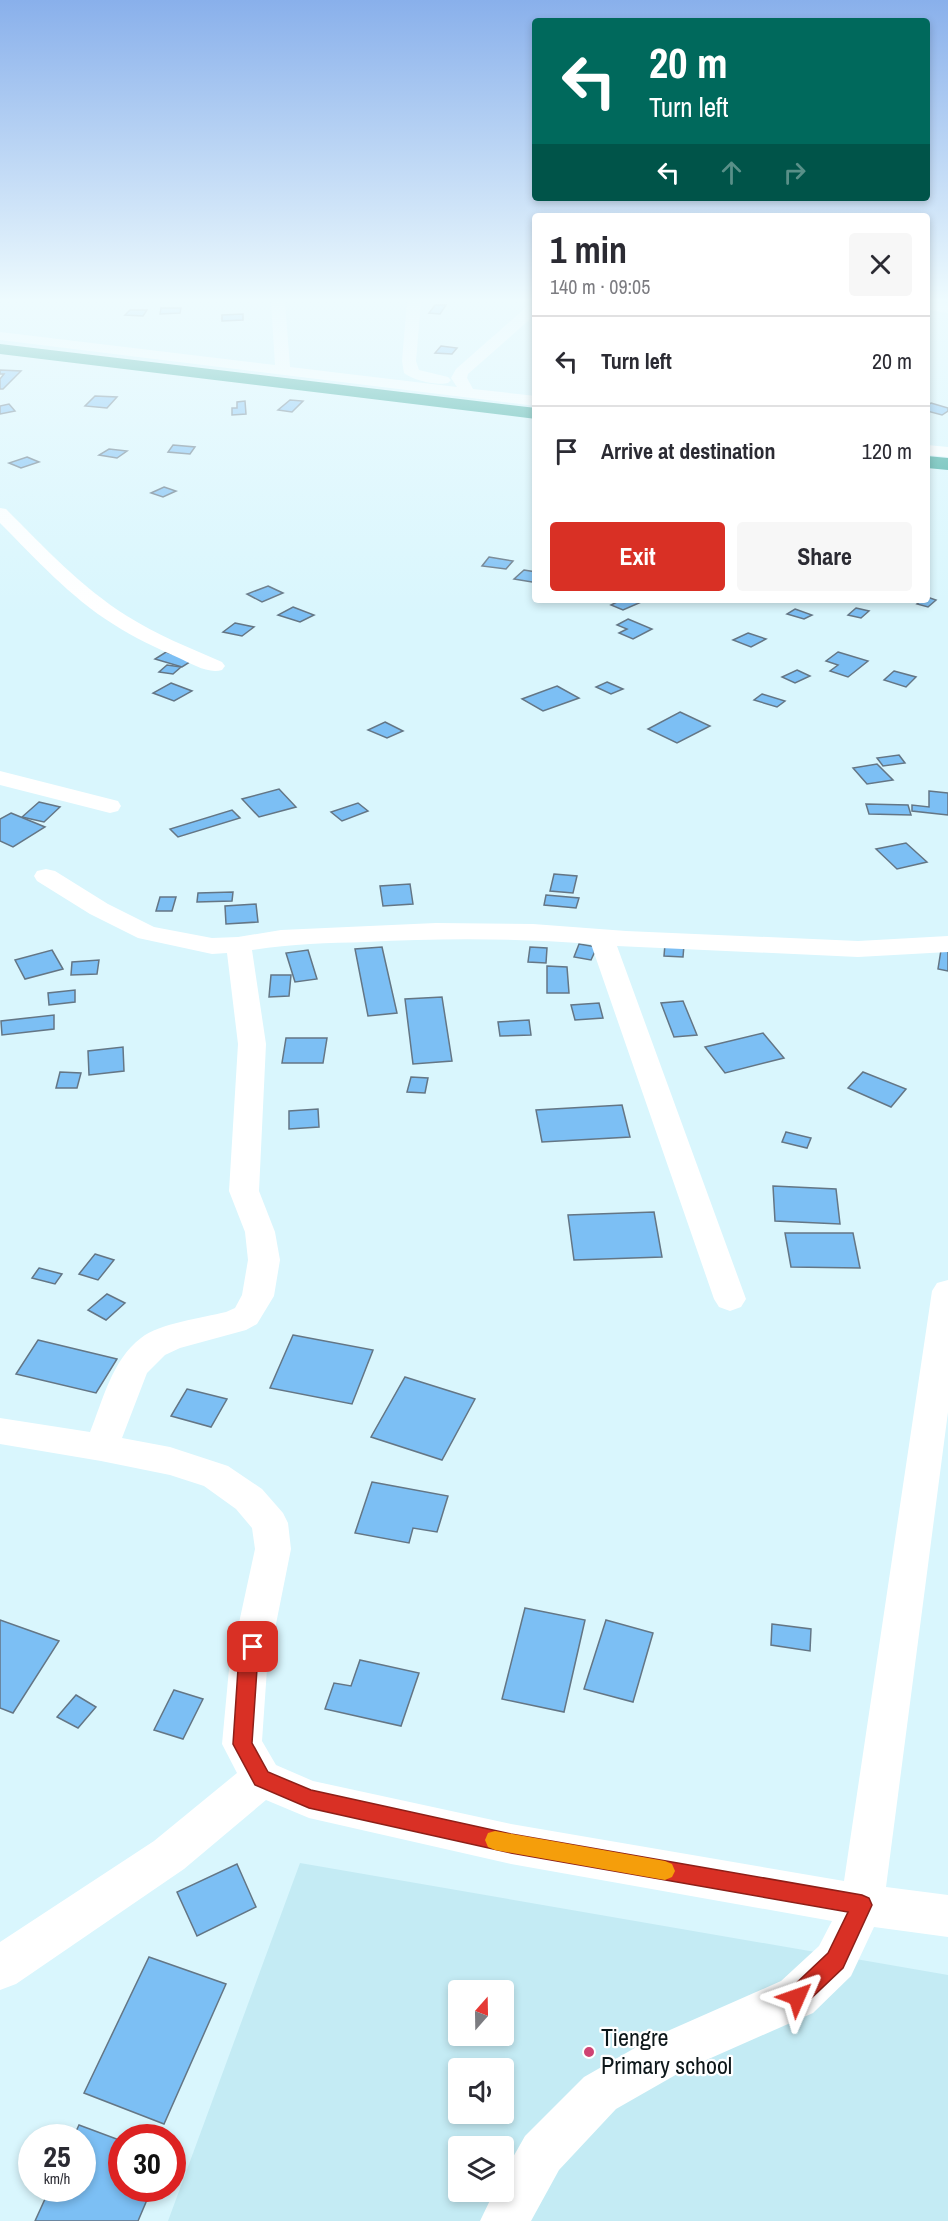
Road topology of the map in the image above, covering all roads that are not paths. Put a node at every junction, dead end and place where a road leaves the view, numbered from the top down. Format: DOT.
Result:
graph roads {
  1 [pos="468,406"];
  2 [pos="532,414"];
  3 [pos="930,450"];
  4 [pos="948,452"];
  5 [pos="930,462"];
  6 [pos="948,464"];
  7 [pos="0,513"];
  8 [pos="215,666"];
  9 [pos="0,778"];
  10 [pos="110,806"];
  11 [pos="46,876"];
  12 [pos="601,937"];
  13 [pos="948,944"];
  14 [pos="238,945"];
  15 [pos="948,1291"];
  16 [pos="730,1299"];
  17 [pos="0,1431"];
  18 [pos="101,1447"];
  19 [pos="262,1778"];
  20 [pos="862,1905"];
  21 [pos="948,1916"];
  22 [pos="0,1968"];
  23 [pos="504,2221"];
  1 -- 2 [label="highway"];
  3 -- 4 [label="street"];
  5 -- 6 [label="highway"];
  7 -- 8 [label="street"];
  9 -- 10 [label="street"];
  11 -- 14 [label="street"];
  12 -- 13 [label="street"];
  12 -- 14 [label="street"];
  12 -- 16 [label="street"];
  14 -- 18 [label="street"];
  15 -- 20 [label="street"];
  17 -- 18 [label="street"];
  18 -- 19 [label="street"];
  19 -- 20 [label="street"];
  19 -- 22 [label="street"];
  20 -- 21 [label="street"];
  20 -- 23 [label="street"];
}
